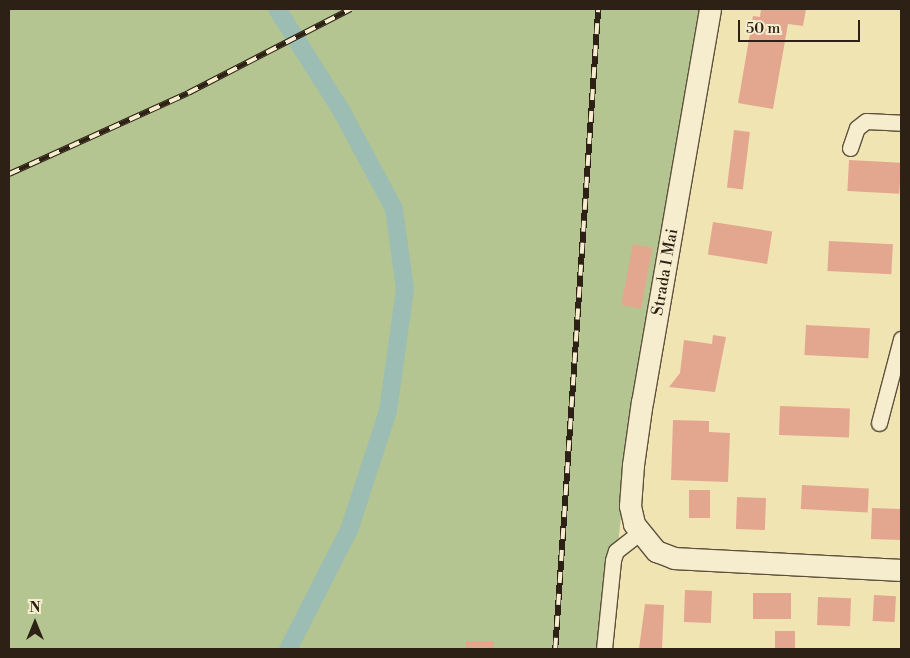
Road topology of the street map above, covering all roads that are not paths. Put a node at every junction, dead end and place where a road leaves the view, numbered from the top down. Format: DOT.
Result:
graph roads {
  1 [pos="710,9"];
  2 [pos="901,123"];
  3 [pos="850,148"];
  4 [pos="901,339"];
  5 [pos="879,424"];
  6 [pos="638,534"];
  7 [pos="901,570"];
  8 [pos="604,649"];
  1 -- 6 [label="main road, Strada 1 Mai"];
  2 -- 3 [label="street"];
  4 -- 5 [label="street"];
  6 -- 7 [label="main road"];
  6 -- 8 [label="street"];
}
